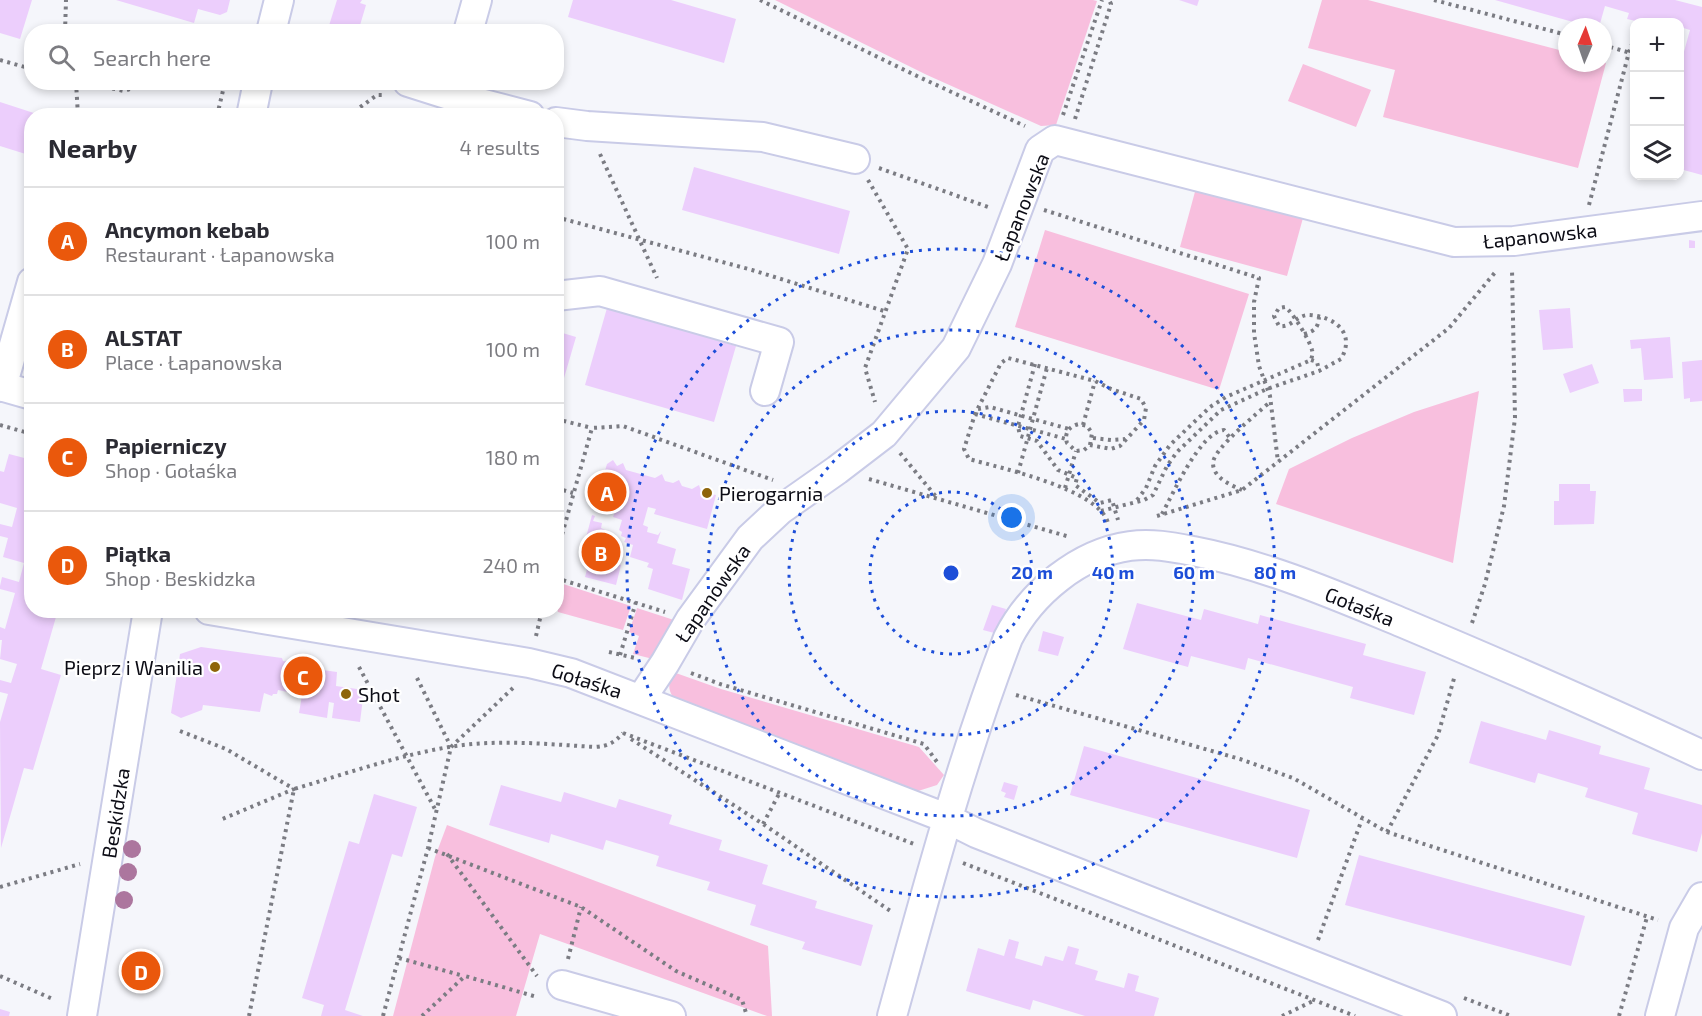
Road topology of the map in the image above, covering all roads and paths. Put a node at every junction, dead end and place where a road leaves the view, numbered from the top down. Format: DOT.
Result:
graph roads {
  1 [pos="66,0"];
  2 [pos="279,0"];
  3 [pos="477,0"];
  4 [pos="760,0"];
  5 [pos="1101,0"];
  6 [pos="1109,0"];
  7 [pos="1437,0"];
  8 [pos="66,24"];
  9 [pos="273,24"];
  10 [pos="470,24"];
  11 [pos="1558,33"];
  12 [pos="1612,47"];
  13 [pos="1630,52"];
  14 [pos="0,60"];
  15 [pos="1630,60"];
  16 [pos="24,67"];
  17 [pos="76,90"];
  18 [pos="223,90"];
  19 [pos="256,90"];
  20 [pos="454,90"];
  21 [pos="78,108"];
  22 [pos="219,108"];
  23 [pos="253,108"];
  24 [pos="507,108"];
  25 [pos="564,123"];
  26 [pos="587,126"];
  27 [pos="1061,141"];
  28 [pos="855,159"];
  29 [pos="1017,209"];
  30 [pos="1702,216"];
  31 [pos="564,219"];
  32 [pos="1581,232"];
  33 [pos="640,241"];
  34 [pos="1522,243"];
  35 [pos="564,295"];
  36 [pos="24,309"];
  37 [pos="884,311"];
  38 [pos="673,312"];
  39 [pos="1319,317"];
  40 [pos="1295,320"];
  41 [pos="1304,334"];
  42 [pos="1311,360"];
  43 [pos="1035,364"];
  44 [pos="1047,368"];
  45 [pos="1319,371"];
  46 [pos="1095,381"];
  47 [pos="1264,382"];
  48 [pos="1,386"];
  49 [pos="1268,390"];
  50 [pos="765,391"];
  51 [pos="24,393"];
  52 [pos="1270,401"];
  53 [pos="978,409"];
  54 [pos="975,414"];
  55 [pos="1021,416"];
  56 [pos="1033,419"];
  57 [pos="564,421"];
  58 [pos="0,425"];
  59 [pos="1083,425"];
  60 [pos="1018,426"];
  61 [pos="592,428"];
  62 [pos="1030,429"];
  63 [pos="1069,429"];
  64 [pos="24,432"];
  65 [pos="884,434"];
  66 [pos="1028,438"];
  67 [pos="1093,438"];
  68 [pos="1230,438"];
  69 [pos="1066,439"];
  70 [pos="1126,439"];
  71 [pos="1090,445"];
  72 [pos="1076,451"];
  73 [pos="1278,462"];
  74 [pos="837,470"];
  75 [pos="1018,473"];
  76 [pos="1069,475"];
  77 [pos="1065,488"];
  78 [pos="564,490"];
  79 [pos="1242,490"];
  80 [pos="573,493"];
  81 [pos="780,496"];
  82 [pos="938,499"];
  83 [pos="1136,501"];
  84 [pos="1114,507"];
  85 [pos="1180,510"];
  86 [pos="1101,511"];
  87 [pos="1161,515"];
  88 [pos="564,526"];
  89 [pos="1112,543"];
  90 [pos="564,580"];
  91 [pos="636,602"];
  92 [pos="147,618"];
  93 [pos="257,618"];
  94 [pos="690,620"];
  95 [pos="1463,648"];
  96 [pos="609,652"];
  97 [pos="620,655"];
  98 [pos="529,663"];
  99 [pos="665,663"];
  100 [pos="359,667"];
  101 [pos="417,678"];
  102 [pos="990,688"];
  103 [pos="641,699"];
  104 [pos="180,732"];
  105 [pos="623,734"];
  106 [pos="451,747"];
  107 [pos="1702,755"];
  108 [pos="407,756"];
  109 [pos="294,789"];
  110 [pos="956,789"];
  111 [pos="779,794"];
  112 [pos="436,811"];
  113 [pos="946,818"];
  114 [pos="1362,819"];
  115 [pos="220,820"];
  116 [pos="763,824"];
  117 [pos="1387,832"];
  118 [pos="428,848"];
  119 [pos="447,854"];
  120 [pos="939,854"];
  121 [pos="83,863"];
  122 [pos="0,887"];
  123 [pos="1702,897"];
  124 [pos="581,907"];
  125 [pos="1647,917"];
  126 [pos="1684,928"];
  127 [pos="916,929"];
  128 [pos="1321,932"];
  129 [pos="399,958"];
  130 [pos="125,963"];
  131 [pos="136,964"];
  132 [pos="0,976"];
  133 [pos="465,976"];
  134 [pos="553,985"];
  135 [pos="55,1000"];
  136 [pos="1313,1001"];
  137 [pos="82,1016"];
  138 [pos="249,1016"];
  139 [pos="383,1016"];
  140 [pos="422,1016"];
  141 [pos="671,1016"];
  142 [pos="747,1016"];
  143 [pos="892,1016"];
  144 [pos="1282,1016"];
  145 [pos="1354,1016"];
  146 [pos="1442,1016"];
  147 [pos="1619,1016"];
  148 [pos="1660,1016"];
  1 -- 8 [label="path"];
  2 -- 9 [label="street"];
  3 -- 10 [label="street"];
  4 -- 27 [label="path"];
  5 -- 27 [label="path"];
  6 -- 27 [label="path"];
  7 -- 11 [label="path"];
  12 -- 13 [label="path"];
  14 -- 16 [label="path"];
  15 -- 32 [label="path"];
  17 -- 21 [label="path"];
  18 -- 22 [label="path"];
  19 -- 23 [label="street"];
  20 -- 24 [label="street"];
  25 -- 26 [label="street"];
  26 -- 28 [label="street"];
  26 -- 33 [label="path"];
  27 -- 29 [label="street, Łapanowska"];
  27 -- 34 [label="street, Łapanowska"];
  28 -- 29 [label="path"];
  28 -- 37 [label="path"];
  29 -- 47 [label="path"];
  29 -- 65 [label="street, Łapanowska"];
  30 -- 32 [label="street, Łapanowska"];
  31 -- 33 [label="path"];
  32 -- 34 [label="street, Łapanowska"];
  33 -- 37 [label="path"];
  33 -- 38 [label="path"];
  34 -- 73 [label="path"];
  34 -- 95 [label="path"];
  35 -- 38 [label="street"];
  36 -- 48 [label="street"];
  37 -- 65 [label="path"];
  38 -- 50 [label="street"];
  39 -- 40 [label="path"];
  39 -- 41 [label="path"];
  39 -- 45 [label="path"];
  40 -- 40 [label="path"];
  40 -- 41 [label="path"];
  41 -- 42 [label="path"];
  42 -- 45 [label="path"];
  42 -- 47 [label="path"];
  43 -- 44 [label="path"];
  43 -- 53 [label="path"];
  43 -- 55 [label="path"];
  44 -- 46 [label="path"];
  44 -- 56 [label="path"];
  45 -- 49 [label="path"];
  46 -- 59 [label="path"];
  46 -- 70 [label="path"];
  47 -- 49 [label="path"];
  47 -- 83 [label="path"];
  48 -- 51 [label="street"];
  49 -- 52 [label="path"];
  49 -- 83 [label="path"];
  52 -- 68 [label="path"];
  52 -- 73 [label="path"];
  53 -- 54 [label="path"];
  53 -- 55 [label="path"];
  54 -- 60 [label="path"];
  54 -- 75 [label="path"];
  55 -- 56 [label="path"];
  55 -- 60 [label="path"];
  56 -- 62 [label="path"];
  56 -- 63 [label="path"];
  57 -- 61 [label="path"];
  58 -- 64 [label="path"];
  59 -- 63 [label="path"];
  59 -- 67 [label="path"];
  60 -- 62 [label="path"];
  60 -- 66 [label="path"];
  61 -- 80 [label="path"];
  61 -- 81 [label="path"];
  62 -- 66 [label="path"];
  62 -- 69 [label="path"];
  63 -- 69 [label="path"];
  65 -- 74 [label="street, Łapanowska"];
  65 -- 82 [label="path"];
  66 -- 75 [label="path"];
  66 -- 76 [label="path"];
  67 -- 70 [label="path"];
  67 -- 71 [label="path"];
  68 -- 79 [label="path"];
  68 -- 87 [label="path"];
  69 -- 72 [label="path"];
  70 -- 71 [label="path"];
  71 -- 72 [label="path"];
  72 -- 76 [label="path"];
  73 -- 79 [label="path"];
  74 -- 81 [label="street, Łapanowska"];
  74 -- 82 [label="path"];
  75 -- 77 [label="path"];
  76 -- 77 [label="path"];
  76 -- 84 [label="path"];
  77 -- 86 [label="path"];
  78 -- 80 [label="path"];
  79 -- 85 [label="path"];
  80 -- 88 [label="path"];
  81 -- 94 [label="street, Łapanowska"];
  82 -- 89 [label="path"];
  83 -- 84 [label="path"];
  84 -- 86 [label="path"];
  84 -- 89 [label="path"];
  86 -- 89 [label="path"];
  89 -- 95 [label="street, Gołaśka"];
  89 -- 102 [label="street, Gołaśka"];
  90 -- 91 [label="path"];
  91 -- 94 [label="path"];
  91 -- 97 [label="path"];
  92 -- 137 [label="street, Beskidzka"];
  93 -- 98 [label="street, Gołaśka"];
  94 -- 99 [label="street, Łapanowska"];
  95 -- 107 [label="street, Gołaśka"];
  95 -- 117 [label="path"];
  96 -- 97 [label="path"];
  97 -- 99 [label="path"];
  98 -- 103 [label="street, Gołaśka"];
  98 -- 106 [label="path"];
  99 -- 103 [label="street, Łapanowska"];
  99 -- 110 [label="path"];
  100 -- 108 [label="path"];
  101 -- 106 [label="path"];
  102 -- 110 [label="street, Gołaśka"];
  102 -- 114 [label="path"];
  103 -- 113 [label="street, Gołaśka"];
  104 -- 109 [label="path"];
  105 -- 106 [label="path"];
  105 -- 111 [label="path"];
  105 -- 116 [label="path"];
  106 -- 108 [label="path"];
  106 -- 112 [label="path"];
  108 -- 109 [label="path"];
  108 -- 112 [label="path"];
  109 -- 115 [label="path"];
  109 -- 138 [label="path"];
  110 -- 113 [label="street, Gołaśka"];
  111 -- 116 [label="path"];
  111 -- 120 [label="path"];
  112 -- 118 [label="path"];
  113 -- 120 [label="street"];
  113 -- 146 [label="street, Gołaśka"];
  114 -- 117 [label="path"];
  114 -- 128 [label="path"];
  116 -- 127 [label="path"];
  117 -- 125 [label="path"];
  118 -- 119 [label="path"];
  118 -- 129 [label="path"];
  119 -- 124 [label="path"];
  119 -- 134 [label="path"];
  120 -- 127 [label="street"];
  120 -- 136 [label="path"];
  121 -- 122 [label="path"];
  123 -- 126 [label="street"];
  124 -- 134 [label="path"];
  124 -- 142 [label="path"];
  125 -- 126 [label="path"];
  125 -- 147 [label="path"];
  126 -- 148 [label="street"];
  127 -- 143 [label="street"];
  129 -- 133 [label="path"];
  129 -- 139 [label="path"];
  130 -- 131 [label="path"];
  132 -- 135 [label="path"];
  133 -- 134 [label="path"];
  133 -- 140 [label="path"];
  134 -- 141 [label="street"];
  136 -- 144 [label="path"];
  136 -- 145 [label="path"];
}
